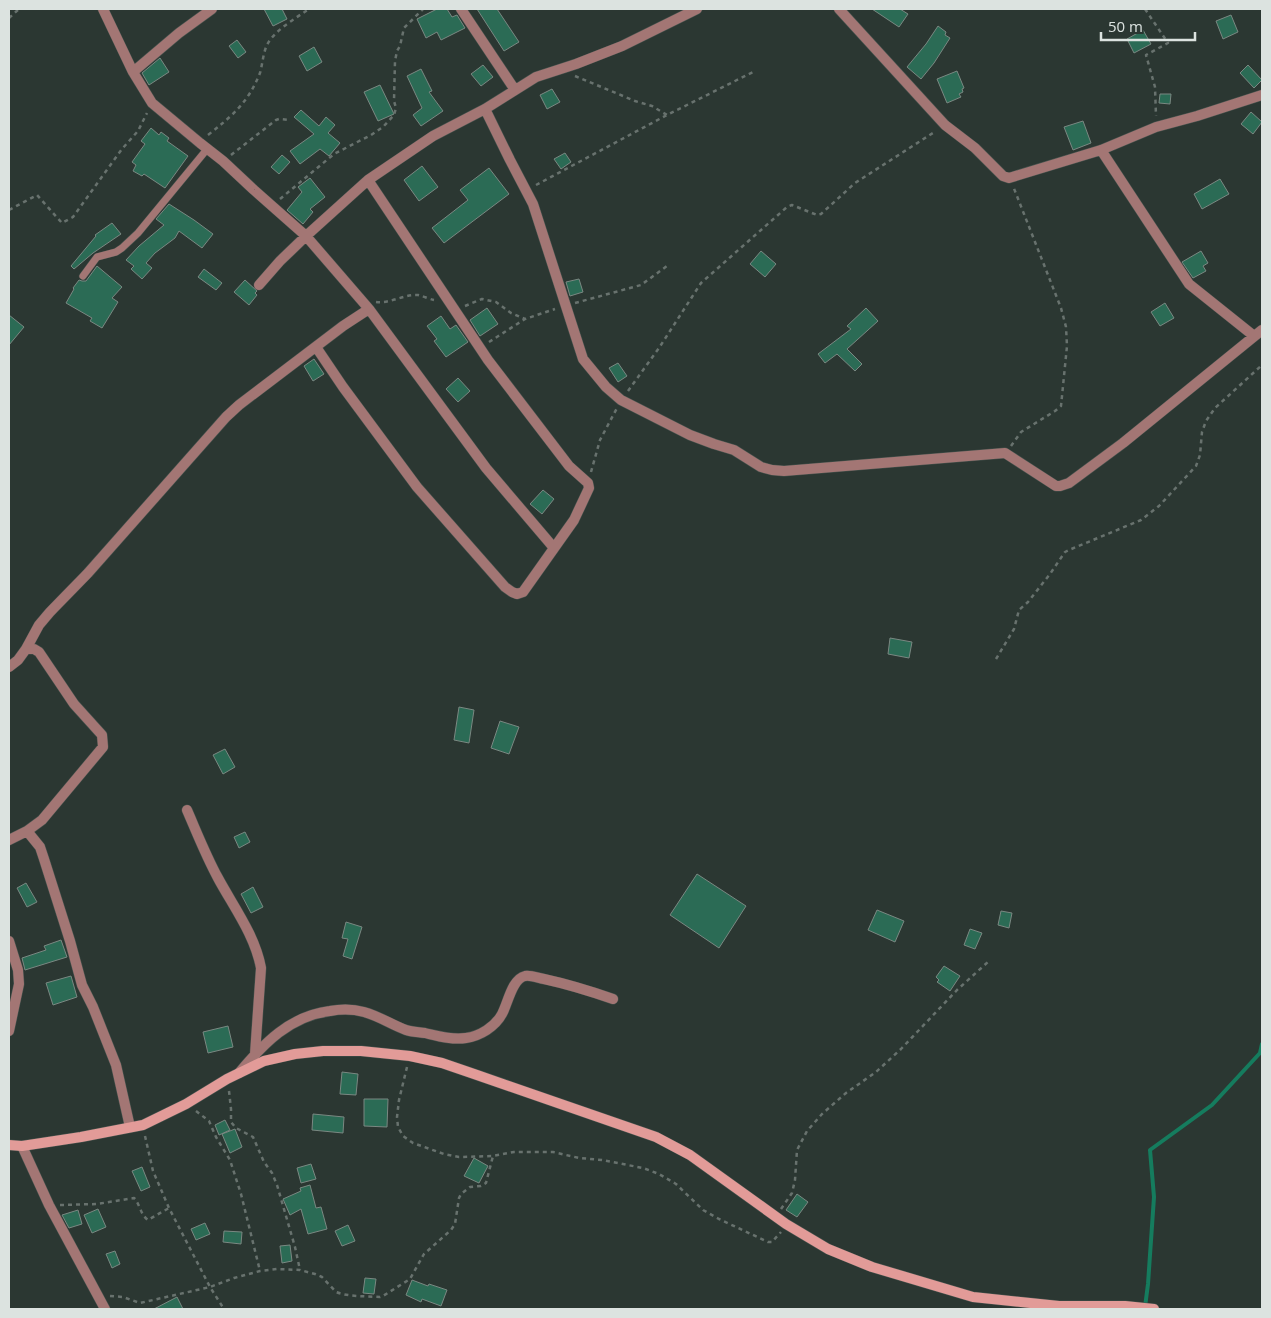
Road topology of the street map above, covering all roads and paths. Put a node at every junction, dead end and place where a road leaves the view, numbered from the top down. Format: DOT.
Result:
graph roads {
  1 [pos="18,9"];
  2 [pos="103,9"];
  3 [pos="212,9"];
  4 [pos="309,9"];
  5 [pos="423,9"];
  6 [pos="461,9"];
  7 [pos="697,9"];
  8 [pos="839,9"];
  9 [pos="1145,9"];
  10 [pos="9,18"];
  11 [pos="560,69"];
  12 [pos="755,71"];
  13 [pos="133,72"];
  14 [pos="515,90"];
  15 [pos="1262,95"];
  16 [pos="152,103"];
  17 [pos="485,109"];
  18 [pos="667,115"];
  19 [pos="290,120"];
  20 [pos="945,125"];
  21 [pos="1156,127"];
  22 [pos="204,146"];
  23 [pos="1101,150"];
  24 [pos="223,161"];
  25 [pos="1009,178"];
  26 [pos="368,180"];
  27 [pos="526,190"];
  28 [pos="272,206"];
  29 [pos="9,210"];
  30 [pos="306,236"];
  31 [pos="667,266"];
  32 [pos="83,276"];
  33 [pos="259,285"];
  34 [pos="360,299"];
  35 [pos="451,306"];
  36 [pos="566,306"];
  37 [pos="369,309"];
  38 [pos="525,319"];
  39 [pos="1258,333"];
  40 [pos="316,347"];
  41 [pos="479,348"];
  42 [pos="1262,365"];
  43 [pos="621,400"];
  44 [pos="1005,453"];
  45 [pos="588,483"];
  46 [pos="554,548"];
  47 [pos="26,650"];
  48 [pos="996,659"];
  49 [pos="9,667"];
  50 [pos="187,810"];
  51 [pos="27,831"];
  52 [pos="9,840"];
  53 [pos="9,941"];
  54 [pos="988,961"];
  55 [pos="613,999"];
  56 [pos="9,1031"];
  57 [pos="255,1054"];
  58 [pos="410,1056"];
  59 [pos="238,1074"];
  60 [pos="227,1080"];
  61 [pos="186,1104"];
  62 [pos="142,1125"];
  63 [pos="130,1127"];
  64 [pos="9,1145"];
  65 [pos="22,1146"];
  66 [pos="493,1156"];
  67 [pos="49,1205"];
  68 [pos="169,1208"];
  69 [pos="776,1217"];
  70 [pos="786,1224"];
  71 [pos="300,1270"];
  72 [pos="260,1271"];
  73 [pos="210,1287"];
  74 [pos="96,1292"];
  75 [pos="105,1309"];
  76 [pos="224,1309"];
  77 [pos="1154,1309"];
  1 -- 10 [label="path"];
  2 -- 13 [label="street"];
  3 -- 13 [label="street"];
  4 -- 22 [label="path"];
  5 -- 28 [label="path"];
  6 -- 14 [label="street"];
  7 -- 11 [label="street"];
  8 -- 20 [label="street"];
  9 -- 21 [label="path"];
  11 -- 14 [label="street"];
  11 -- 18 [label="path"];
  12 -- 18 [label="path"];
  13 -- 16 [label="street"];
  14 -- 17 [label="street"];
  15 -- 21 [label="street"];
  16 -- 22 [label="street"];
  16 -- 29 [label="path"];
  17 -- 26 [label="street"];
  17 -- 27 [label="street"];
  18 -- 27 [label="path"];
  19 -- 24 [label="path"];
  20 -- 25 [label="street"];
  20 -- 43 [label="path"];
  21 -- 23 [label="street"];
  22 -- 24 [label="street"];
  22 -- 32 [label="lane"];
  23 -- 25 [label="street"];
  23 -- 39 [label="street"];
  24 -- 28 [label="street"];
  25 -- 44 [label="path"];
  26 -- 30 [label="street"];
  26 -- 35 [label="street"];
  27 -- 36 [label="street"];
  28 -- 30 [label="street"];
  30 -- 33 [label="street"];
  30 -- 34 [label="street"];
  31 -- 36 [label="path"];
  34 -- 35 [label="path"];
  34 -- 37 [label="street"];
  35 -- 38 [label="path"];
  35 -- 41 [label="street"];
  36 -- 38 [label="path"];
  36 -- 43 [label="street"];
  37 -- 40 [label="street"];
  37 -- 46 [label="street"];
  38 -- 41 [label="path"];
  39 -- 44 [label="street"];
  40 -- 46 [label="street"];
  40 -- 47 [label="street"];
  41 -- 45 [label="street"];
  42 -- 48 [label="path"];
  43 -- 44 [label="street"];
  43 -- 45 [label="path"];
  45 -- 46 [label="street"];
  47 -- 49 [label="street"];
  47 -- 51 [label="street"];
  50 -- 57 [label="street"];
  51 -- 52 [label="street"];
  51 -- 63 [label="street"];
  53 -- 56 [label="street"];
  54 -- 69 [label="path"];
  55 -- 57 [label="street"];
  57 -- 59 [label="street"];
  58 -- 59 [label="street"];
  58 -- 66 [label="path"];
  58 -- 69 [label="street"];
  59 -- 60 [label="street"];
  60 -- 61 [label="street"];
  60 -- 71 [label="path"];
  61 -- 62 [label="street"];
  61 -- 72 [label="path"];
  62 -- 63 [label="street"];
  62 -- 68 [label="path"];
  63 -- 65 [label="street"];
  64 -- 65 [label="street"];
  65 -- 67 [label="street"];
  66 -- 70 [label="path"];
  66 -- 71 [label="path"];
  67 -- 68 [label="path"];
  67 -- 74 [label="street"];
  68 -- 73 [label="path"];
  69 -- 70 [label="street"];
  70 -- 77 [label="street"];
  71 -- 72 [label="path"];
  72 -- 73 [label="path"];
  73 -- 74 [label="path"];
  73 -- 76 [label="path"];
  74 -- 75 [label="street"];
}
